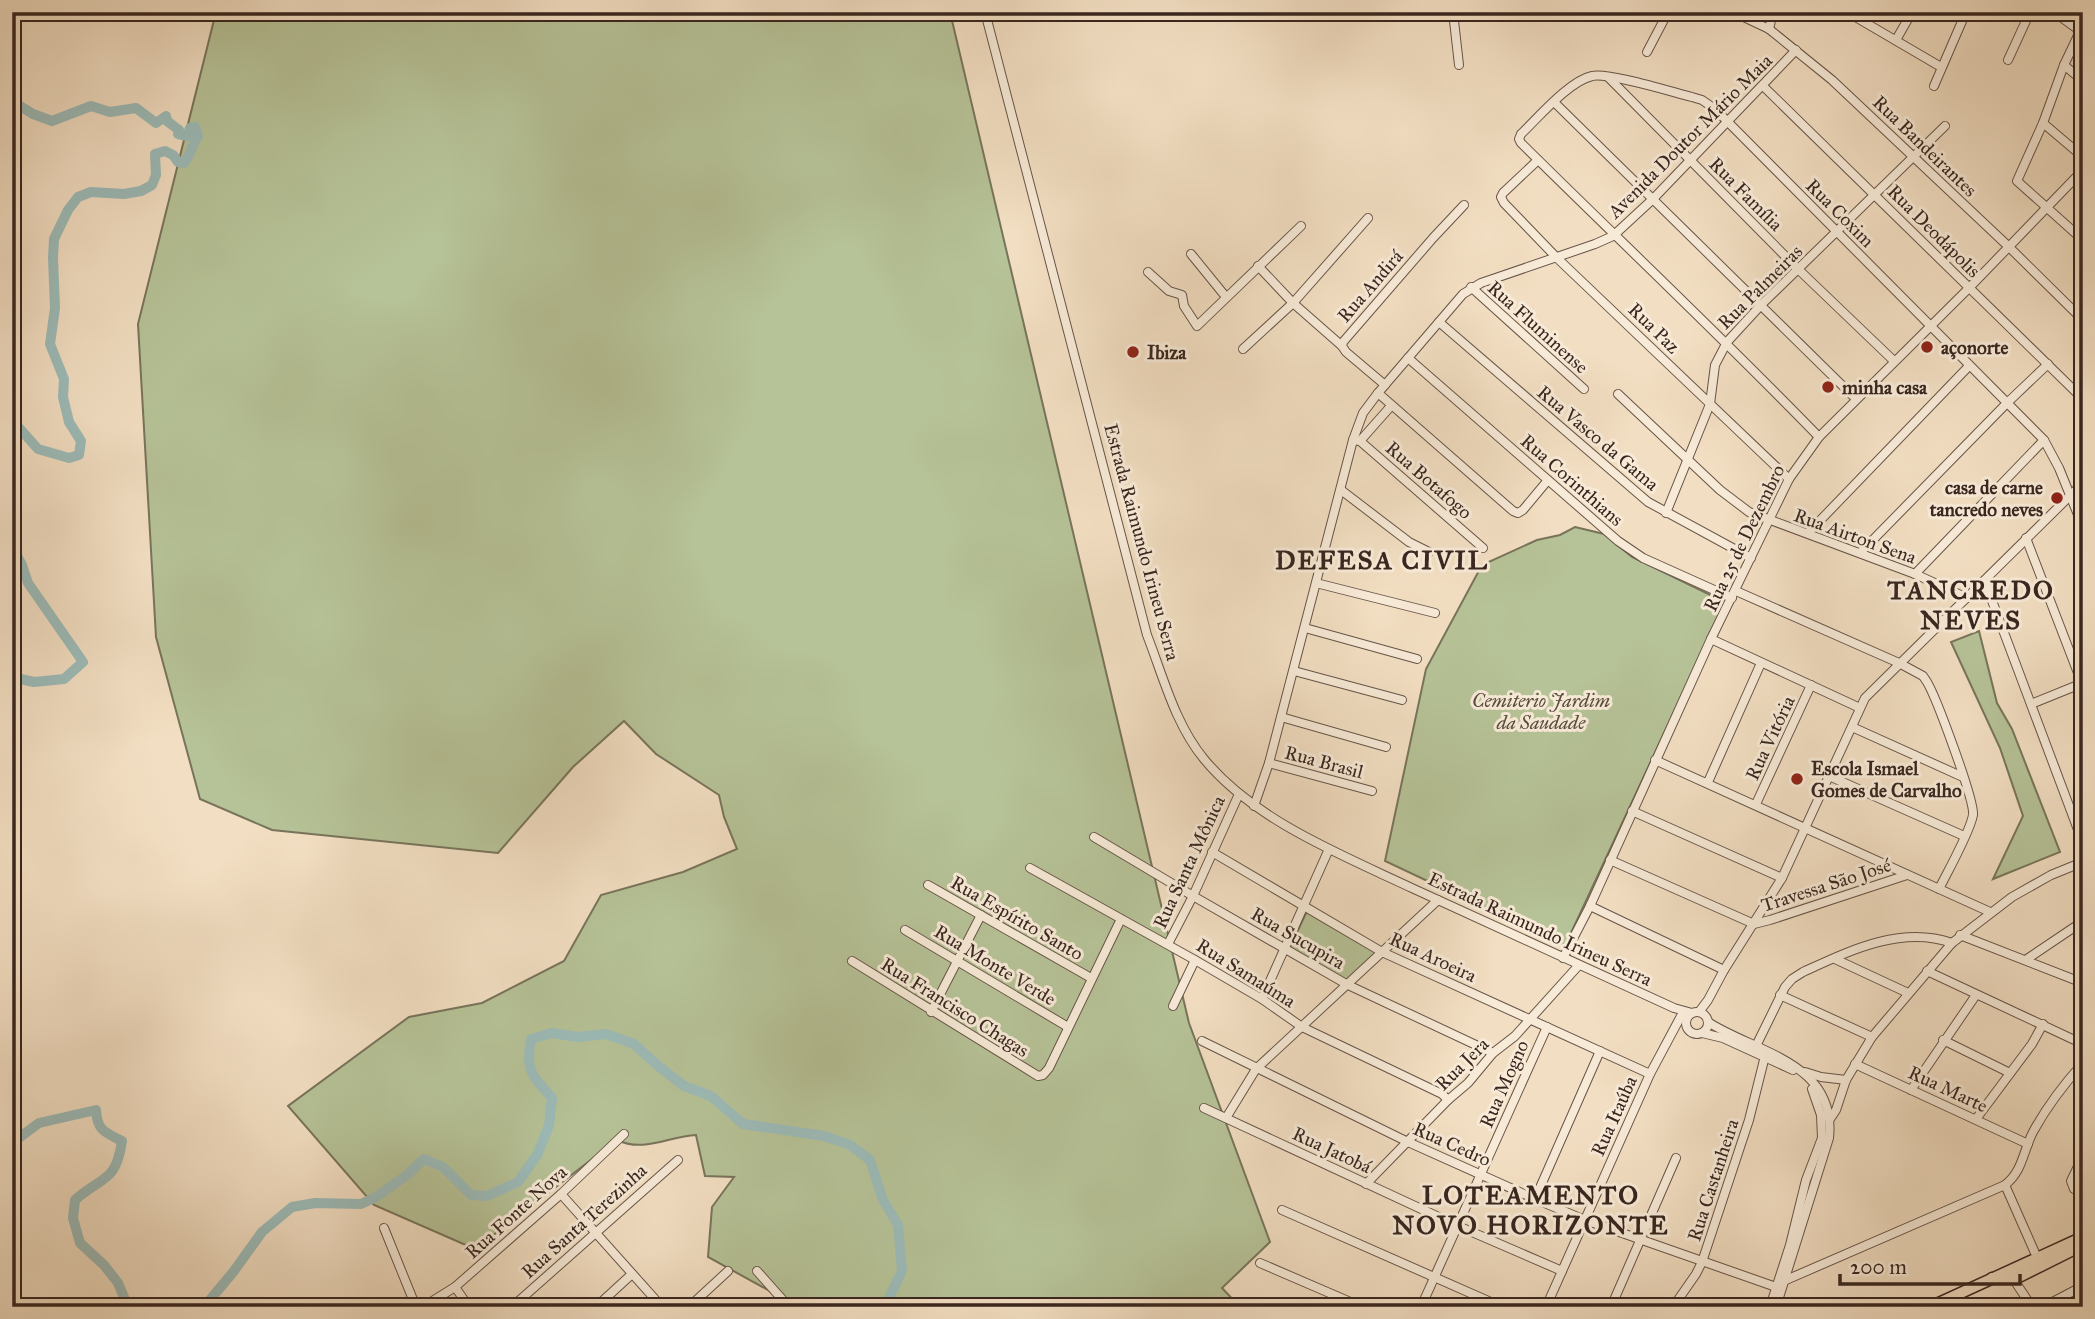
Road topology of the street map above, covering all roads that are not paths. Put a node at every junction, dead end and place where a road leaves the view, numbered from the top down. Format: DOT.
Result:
graph roads {
  1 [pos="985,12"];
  2 [pos="1453,12"];
  3 [pos="1668,12"];
  4 [pos="1732,12"];
  5 [pos="1773,12"];
  6 [pos="1847,12"];
  7 [pos="1912,12"];
  8 [pos="1950,12"];
  9 [pos="2030,12"];
  10 [pos="2054,12"];
  11 [pos="1964,16"];
  12 [pos="1769,29"];
  13 [pos="2082,30"];
  14 [pos="1896,40"];
  15 [pos="1796,50"];
  16 [pos="1647,52"];
  17 [pos="2008,60"];
  18 [pos="1459,65"];
  19 [pos="2064,65"];
  20 [pos="1941,67"];
  21 [pos="1608,77"];
  22 [pos="2083,81"];
  23 [pos="1763,86"];
  24 [pos="1934,86"];
  25 [pos="1555,102"];
  26 [pos="1728,122"];
  27 [pos="2043,123"];
  28 [pos="1945,126"];
  29 [pos="2083,157"];
  30 [pos="1913,158"];
  31 [pos="1538,160"];
  32 [pos="1690,160"];
  33 [pos="2083,170"];
  34 [pos="1875,195"];
  35 [pos="1653,199"];
  36 [pos="1464,205"];
  37 [pos="2047,206"];
  38 [pos="1368,218"];
  39 [pos="1301,226"];
  40 [pos="1837,233"];
  41 [pos="1613,236"];
  42 [pos="2083,240"];
  43 [pos="2008,246"];
  44 [pos="1191,254"];
  45 [pos="1557,258"];
  46 [pos="1258,266"];
  47 [pos="1799,270"];
  48 [pos="1147,272"];
  49 [pos="1471,287"];
  50 [pos="1969,288"];
  51 [pos="1226,297"];
  52 [pos="1293,303"];
  53 [pos="1761,305"];
  54 [pos="2083,320"];
  55 [pos="1439,322"];
  56 [pos="1930,326"];
  57 [pos="1727,342"];
  58 [pos="1342,346"];
  59 [pos="1243,349"];
  60 [pos="1408,358"];
  61 [pos="1894,361"];
  62 [pos="2048,365"];
  63 [pos="1969,366"];
  64 [pos="1385,386"];
  65 [pos="1584,389"];
  66 [pos="1378,393"];
  67 [pos="1618,394"];
  68 [pos="1856,399"];
  69 [pos="2083,399"];
  70 [pos="2007,403"];
  71 [pos="1710,404"];
  72 [pos="1391,406"];
  73 [pos="1819,437"];
  74 [pos="2044,440"];
  75 [pos="1356,441"];
  76 [pos="1688,457"];
  77 [pos="1789,479"];
  78 [pos="1548,480"];
  79 [pos="2083,483"];
  80 [pos="1341,490"];
  81 [pos="2071,495"];
  82 [pos="1666,513"];
  83 [pos="1770,522"];
  84 [pos="2083,527"];
  85 [pos="1808,533"];
  86 [pos="2026,538"];
  87 [pos="1483,548"];
  88 [pos="1429,552"];
  89 [pos="1860,553"];
  90 [pos="1751,558"];
  91 [pos="1915,574"];
  92 [pos="1985,582"];
  93 [pos="1316,583"];
  94 [pos="1734,594"];
  95 [pos="1966,598"];
  96 [pos="1435,612"];
  97 [pos="1305,628"];
  98 [pos="1711,639"];
  99 [pos="1417,659"];
  100 [pos="1761,663"];
  101 [pos="1899,663"];
  102 [pos="1294,671"];
  103 [pos="2082,684"];
  104 [pos="1811,685"];
  105 [pos="1402,700"];
  106 [pos="2031,704"];
  107 [pos="1860,708"];
  108 [pos="1280,717"];
  109 [pos="1852,727"];
  110 [pos="1386,747"];
  111 [pos="1656,760"];
  112 [pos="1269,763"];
  113 [pos="1829,776"];
  114 [pos="1963,777"];
  115 [pos="1708,782"];
  116 [pos="1372,791"];
  117 [pos="1239,794"];
  118 [pos="1756,804"];
  119 [pos="1254,806"];
  120 [pos="1632,811"];
  121 [pos="1806,827"];
  122 [pos="1964,836"];
  123 [pos="1094,837"];
  124 [pos="2083,843"];
  125 [pos="1329,849"];
  126 [pos="1212,852"];
  127 [pos="1610,860"];
  128 [pos="2083,862"];
  129 [pos="1030,868"];
  130 [pos="1907,875"];
  131 [pos="1782,878"];
  132 [pos="928,885"];
  133 [pos="1939,889"];
  134 [pos="1193,896"];
  135 [pos="1438,900"];
  136 [pos="1303,905"];
  137 [pos="1590,906"];
  138 [pos="1990,912"];
  139 [pos="981,915"];
  140 [pos="1121,919"];
  141 [pos="1754,923"];
  142 [pos="2083,924"];
  143 [pos="905,930"];
  144 [pos="1960,935"];
  145 [pos="1952,943"];
  146 [pos="1168,944"];
  147 [pos="1285,947"];
  148 [pos="1382,952"];
  149 [pos="1563,958"];
  150 [pos="1835,958"];
  151 [pos="1195,960"];
  152 [pos="2027,960"];
  153 [pos="852,961"];
  154 [pos="957,961"];
  155 [pos="1579,965"];
  156 [pos="1724,970"];
  157 [pos="1927,971"];
  158 [pos="1091,978"];
  159 [pos="2083,983"];
  160 [pos="1348,985"];
  161 [pos="1908,993"];
  162 [pos="1780,995"];
  163 [pos="1976,995"];
  164 [pos="1262,999"];
  165 [pos="1708,1000"];
  166 [pos="1172,1006"];
  167 [pos="1674,1008"];
  168 [pos="931,1012"];
  169 [pos="1695,1012"];
  170 [pos="1530,1019"];
  171 [pos="1683,1019"];
  172 [pos="1707,1020"];
  173 [pos="2043,1024"];
  174 [pos="1069,1027"];
  175 [pos="1302,1027"];
  176 [pos="1547,1027"];
  177 [pos="1702,1033"];
  178 [pos="1872,1037"];
  179 [pos="1943,1040"];
  180 [pos="1202,1041"];
  181 [pos="2083,1044"];
  182 [pos="1756,1046"];
  183 [pos="1600,1051"];
  184 [pos="1493,1053"];
  185 [pos="1765,1056"];
  186 [pos="2083,1063"];
  187 [pos="1855,1064"];
  188 [pos="1256,1069"];
  189 [pos="1803,1072"];
  190 [pos="2010,1073"];
  191 [pos="1650,1074"];
  192 [pos="1846,1080"];
  193 [pos="1911,1090"];
  194 [pos="1448,1100"];
  195 [pos="1204,1108"];
  196 [pos="1226,1118"];
  197 [pos="1830,1119"];
  198 [pos="1976,1119"];
  199 [pos="624,1134"];
  200 [pos="1408,1142"];
  201 [pos="2028,1144"];
  202 [pos="2083,1156"];
  203 [pos="1676,1158"];
  204 [pos="678,1160"];
  205 [pos="1480,1174"];
  206 [pos="1366,1184"];
  207 [pos="2005,1185"];
  208 [pos="1808,1191"];
  209 [pos="2083,1193"];
  210 [pos="561,1194"];
  211 [pos="1535,1199"];
  212 [pos="1282,1210"];
  213 [pos="1585,1220"];
  214 [pos="1458,1226"];
  215 [pos="384,1228"];
  216 [pos="596,1233"];
  217 [pos="2083,1237"];
  218 [pos="1642,1240"];
  219 [pos="2083,1245"];
  220 [pos="2038,1261"];
  221 [pos="1703,1262"];
  222 [pos="1260,1263"];
  223 [pos="728,1271"];
  224 [pos="757,1271"];
  225 [pos="1562,1271"];
  226 [pos="2017,1272"];
  227 [pos="632,1274"];
  228 [pos="1435,1277"];
  229 [pos="1786,1280"];
  230 [pos="2083,1286"];
  231 [pos="455,1287"];
  232 [pos="1776,1287"];
  233 [pos="781,1298"];
  234 [pos="2030,1303"];
  235 [pos="415,1307"];
  236 [pos="423,1307"];
  237 [pos="469,1307"];
  238 [pos="512,1307"];
  239 [pos="596,1307"];
  240 [pos="662,1307"];
  241 [pos="689,1307"];
  242 [pos="771,1307"];
  243 [pos="789,1307"];
  244 [pos="1362,1307"];
  245 [pos="1421,1307"];
  246 [pos="1502,1307"];
  247 [pos="1546,1307"];
  248 [pos="1611,1307"];
  249 [pos="1673,1307"];
  250 [pos="1770,1307"];
  251 [pos="1776,1307"];
  252 [pos="1930,1307"];
  253 [pos="2043,1307"];
  1 -- 117 [label="street, Estrada Raimundo Irineu Serra"];
  2 -- 18 [label="street"];
  3 -- 16 [label="street"];
  4 -- 12 [label="street, Rua Bandeirantes"];
  5 -- 12 [label="street"];
  6 -- 14 [label="street"];
  7 -- 14 [label="street"];
  8 -- 11 [label="street"];
  9 -- 17 [label="street"];
  10 -- 13 [label="street"];
  11 -- 20 [label="street"];
  12 -- 15 [label="street, Rua Bandeirantes"];
  13 -- 19 [label="street"];
  14 -- 20 [label="street"];
  15 -- 23 [label="street, Avenida Doutor Mário Maia"];
  15 -- 30 [label="street, Rua Bandeirantes"];
  19 -- 22 [label="street"];
  19 -- 27 [label="street"];
  20 -- 24 [label="street"];
  21 -- 25 [label="street"];
  21 -- 26 [label="street, Rua Coxim"];
  21 -- 32 [label="street, Rua Família"];
  23 -- 26 [label="street, Avenida Doutor Mário Maia"];
  23 -- 34 [label="street, Rua Deodápolis"];
  25 -- 31 [label="street"];
  25 -- 35 [label="street"];
  26 -- 32 [label="street, Avenida Doutor Mário Maia"];
  26 -- 40 [label="street, Rua Coxim"];
  27 -- 29 [label="street"];
  27 -- 37 [label="street"];
  28 -- 30 [label="street, Rua Palmeiras"];
  30 -- 34 [label="street, Rua Palmeiras"];
  30 -- 43 [label="street, Rua Bandeirantes"];
  31 -- 41 [label="street"];
  31 -- 45 [label="street, Rua Paz"];
  32 -- 35 [label="street, Avenida Doutor Mário Maia"];
  32 -- 47 [label="street, Rua Família"];
  33 -- 37 [label="street, Rua 25 de Dezembro"];
  34 -- 40 [label="street, Rua Palmeiras"];
  34 -- 50 [label="street, Rua Deodápolis"];
  35 -- 41 [label="street, Avenida Doutor Mário Maia"];
  35 -- 53 [label="street"];
  36 -- 58 [label="street, Rua Andirá"];
  37 -- 42 [label="street"];
  37 -- 43 [label="street, Rua 25 de Dezembro"];
  38 -- 52 [label="street"];
  39 -- 46 [label="street"];
  40 -- 47 [label="street, Rua Palmeiras"];
  40 -- 56 [label="street, Rua Coxim"];
  41 -- 45 [label="street, Avenida Doutor Mário Maia"];
  41 -- 57 [label="street"];
  43 -- 50 [label="street, Rua 25 de Dezembro"];
  43 -- 54 [label="street, Rua Bandeirantes"];
  44 -- 51 [label="street"];
  45 -- 49 [label="street, Avenida Doutor Mário Maia"];
  45 -- 71 [label="street, Rua Paz"];
  46 -- 51 [label="street"];
  46 -- 52 [label="street"];
  47 -- 53 [label="street, Rua Palmeiras"];
  47 -- 61 [label="street, Rua Família"];
  48 -- 51 [label="street"];
  49 -- 55 [label="street, Avenida Doutor Mário Maia"];
  49 -- 65 [label="street, Rua Fluminense"];
  50 -- 56 [label="street, Rua 25 de Dezembro"];
  50 -- 62 [label="street, Rua Deodápolis"];
  52 -- 58 [label="street"];
  52 -- 59 [label="street"];
  53 -- 57 [label="street, Rua Palmeiras"];
  53 -- 68 [label="street"];
  55 -- 60 [label="street, Avenida Doutor Mário Maia"];
  55 -- 82 [label="street, Rua Vasco da Gama"];
  56 -- 61 [label="street, Rua 25 de Dezembro"];
  56 -- 63 [label="street, Rua Coxim"];
  57 -- 71 [label="street, Rua Palmeiras"];
  57 -- 73 [label="street"];
  58 -- 64 [label="street, Rua Andirá"];
  60 -- 64 [label="street, Avenida Doutor Mário Maia"];
  60 -- 78 [label="street, Rua Corinthians"];
  61 -- 68 [label="street, Rua 25 de Dezembro"];
  62 -- 69 [label="street, Rua Deodápolis"];
  62 -- 70 [label="street"];
  63 -- 70 [label="street, Rua Coxim"];
  63 -- 85 [label="street"];
  64 -- 66 [label="street, Avenida Doutor Mário Maia"];
  66 -- 72 [label="street"];
  66 -- 75 [label="street, Avenida Doutor Mário Maia"];
  67 -- 76 [label="street, Rua Airton Sena"];
  68 -- 73 [label="street, Rua 25 de Dezembro"];
  70 -- 74 [label="street, Rua Coxim"];
  70 -- 89 [label="street"];
  71 -- 76 [label="street, Rua Palmeiras"];
  71 -- 77 [label="street, Rua Paz"];
  72 -- 75 [label="street"];
  72 -- 78 [label="street"];
  73 -- 77 [label="street, Rua 25 de Dezembro"];
  74 -- 81 [label="street, Rua Coxim"];
  74 -- 91 [label="street"];
  75 -- 80 [label="street, Avenida Doutor Mário Maia"];
  75 -- 87 [label="street, Rua Botafogo"];
  76 -- 82 [label="street, Rua Palmeiras"];
  76 -- 83 [label="street, Rua Airton Sena"];
  77 -- 83 [label="street, Rua 25 de Dezembro"];
  78 -- 94 [label="street, Rua Corinthians"];
  79 -- 81 [label="street"];
  80 -- 88 [label="street"];
  80 -- 93 [label="street, Avenida Doutor Mário Maia"];
  81 -- 84 [label="street, Rua Coxim"];
  81 -- 86 [label="street"];
  82 -- 90 [label="street, Rua Vasco da Gama"];
  83 -- 85 [label="street, Rua Airton Sena"];
  83 -- 90 [label="street, Rua 25 de Dezembro"];
  85 -- 89 [label="street, Rua Airton Sena"];
  86 -- 92 [label="street"];
  86 -- 103 [label="street"];
  89 -- 91 [label="street, Rua Airton Sena"];
  90 -- 94 [label="street, Rua 25 de Dezembro"];
  91 -- 95 [label="street, Rua Airton Sena"];
  92 -- 95 [label="street"];
  92 -- 106 [label="street"];
  93 -- 96 [label="street"];
  93 -- 97 [label="street, Avenida Doutor Mário Maia"];
  94 -- 98 [label="street, Rua 25 de Dezembro"];
  94 -- 101 [label="street, Rua Corinthians"];
  95 -- 101 [label="street"];
  97 -- 99 [label="street"];
  97 -- 102 [label="street, Avenida Doutor Mário Maia"];
  98 -- 100 [label="street"];
  98 -- 111 [label="street, Rua 25 de Dezembro"];
  100 -- 104 [label="street"];
  100 -- 115 [label="street"];
  101 -- 107 [label="street"];
  101 -- 114 [label="street, Rua Corinthians"];
  102 -- 105 [label="street"];
  102 -- 108 [label="street, Avenida Doutor Mário Maia"];
  103 -- 106 [label="street"];
  104 -- 107 [label="street"];
  104 -- 118 [label="street, Rua Vitória"];
  106 -- 124 [label="street"];
  107 -- 109 [label="street"];
  108 -- 110 [label="street"];
  108 -- 112 [label="street, Avenida Doutor Mário Maia"];
  109 -- 113 [label="street"];
  109 -- 114 [label="street"];
  111 -- 115 [label="street"];
  111 -- 120 [label="street, Rua 25 de Dezembro"];
  112 -- 116 [label="street, Rua Brasil"];
  112 -- 119 [label="street, Avenida Doutor Mário Maia"];
  113 -- 121 [label="street"];
  113 -- 122 [label="street"];
  114 -- 122 [label="street, Rua Corinthians"];
  115 -- 118 [label="street"];
  117 -- 119 [label="street, Estrada Raimundo Irineu Serra"];
  117 -- 126 [label="street, Rua Santa Mônica"];
  118 -- 121 [label="street"];
  119 -- 125 [label="street, Estrada Raimundo Irineu Serra"];
  120 -- 127 [label="street, Rua 25 de Dezembro"];
  120 -- 131 [label="street"];
  121 -- 130 [label="street"];
  121 -- 131 [label="street"];
  122 -- 133 [label="street, Rua Corinthians"];
  123 -- 134 [label="street, Rua Sucupira"];
  125 -- 135 [label="street, Estrada Raimundo Irineu Serra"];
  125 -- 136 [label="street"];
  126 -- 134 [label="street, Rua Santa Mônica"];
  126 -- 136 [label="street, Rua Aroeira"];
  127 -- 137 [label="street, Rua 25 de Dezembro"];
  127 -- 141 [label="street"];
  128 -- 138 [label="street"];
  129 -- 140 [label="street, Rua Samaúma"];
  130 -- 133 [label="street"];
  130 -- 141 [label="street, Travessa São José"];
  131 -- 141 [label="street"];
  132 -- 139 [label="street, Rua Espírito Santo"];
  133 -- 138 [label="street"];
  134 -- 146 [label="street, Rua Santa Mônica"];
  134 -- 147 [label="street, Rua Sucupira"];
  135 -- 148 [label="street"];
  135 -- 149 [label="street, Estrada Raimundo Irineu Serra"];
  136 -- 147 [label="street"];
  136 -- 148 [label="street, Rua Aroeira"];
  137 -- 149 [label="street, Rua 25 de Dezembro"];
  137 -- 156 [label="street"];
  138 -- 144 [label="street"];
  139 -- 154 [label="street"];
  139 -- 158 [label="street, Rua Espírito Santo"];
  140 -- 146 [label="street, Rua Samaúma"];
  140 -- 158 [label="street"];
  141 -- 156 [label="street"];
  142 -- 152 [label="street"];
  143 -- 154 [label="street, Rua Monte Verde"];
  144 -- 145 [label="street"];
  144 -- 152 [label="street"];
  145 -- 150 [label="street"];
  145 -- 157 [label="street"];
  146 -- 151 [label="street, Rua Samaúma"];
  147 -- 160 [label="street, Rua Sucupira"];
  147 -- 164 [label="street"];
  148 -- 160 [label="street"];
  148 -- 170 [label="street, Rua Aroeira"];
  149 -- 155 [label="street, Estrada Raimundo Irineu Serra"];
  150 -- 161 [label="street"];
  150 -- 162 [label="street"];
  151 -- 164 [label="street, Rua Samaúma"];
  151 -- 166 [label="street"];
  152 -- 159 [label="street"];
  153 -- 168 [label="street, Rua Francisco Chagas"];
  154 -- 168 [label="street"];
  154 -- 174 [label="street, Rua Monte Verde"];
  155 -- 167 [label="street, Estrada Raimundo Irineu Serra"];
  155 -- 170 [label="street, Rua Jera"];
  156 -- 165 [label="street"];
  157 -- 161 [label="street"];
  157 -- 163 [label="street"];
  158 -- 174 [label="street"];
  160 -- 175 [label="street"];
  160 -- 184 [label="street, Rua Sucupira"];
  161 -- 178 [label="street"];
  162 -- 178 [label="street"];
  162 -- 182 [label="street"];
  163 -- 173 [label="street"];
  163 -- 179 [label="street"];
  164 -- 175 [label="street, Rua Samaúma"];
  165 -- 169 [label="street"];
  165 -- 172 [label="street"];
  167 -- 169 [label="street, Estrada Raimundo Irineu Serra"];
  167 -- 171 [label="street, Estrada Raimundo Irineu Serra"];
  168 -- 174 [label="street, Rua Francisco Chagas"];
  169 -- 171 [label="street"];
  169 -- 172 [label="street"];
  170 -- 176 [label="street, Rua Aroeira"];
  170 -- 184 [label="street, Rua Jera"];
  171 -- 177 [label="street"];
  171 -- 191 [label="street, Rua Itaúba"];
  172 -- 177 [label="street"];
  172 -- 182 [label="street"];
  173 -- 181 [label="street"];
  173 -- 190 [label="street"];
  175 -- 188 [label="street"];
  175 -- 194 [label="street, Rua Samaúma"];
  176 -- 183 [label="street, Rua Aroeira"];
  176 -- 205 [label="street, Rua Mogno"];
  177 -- 185 [label="street"];
  178 -- 187 [label="street"];
  179 -- 190 [label="street"];
  179 -- 193 [label="street"];
  180 -- 188 [label="street, Rua Cedro"];
  182 -- 189 [label="street"];
  183 -- 191 [label="street, Rua Aroeira"];
  183 -- 211 [label="street"];
  184 -- 194 [label="street, Rua Jera"];
  185 -- 208 [label="street"];
  185 -- 221 [label="street, Rua Castanheira"];
  186 -- 201 [label="street"];
  187 -- 192 [label="street"];
  187 -- 193 [label="street, Rua Marte"];
  188 -- 196 [label="street"];
  188 -- 200 [label="street, Rua Cedro"];
  189 -- 192 [label="street"];
  189 -- 197 [label="street"];
  190 -- 198 [label="street"];
  191 -- 213 [label="street, Rua Itaúba"];
  192 -- 197 [label="street"];
  193 -- 198 [label="street, Rua Marte"];
  194 -- 200 [label="street, Rua Jera"];
  195 -- 196 [label="street, Rua Jatobá"];
  196 -- 206 [label="street, Rua Jatobá"];
  197 -- 208 [label="street"];
  198 -- 201 [label="street, Rua Marte"];
  199 -- 210 [label="street, Rua Fonte Nova"];
  200 -- 205 [label="street, Rua Cedro"];
  200 -- 206 [label="street, Rua Jera"];
  201 -- 207 [label="street"];
  202 -- 209 [label="street"];
  203 -- 218 [label="street"];
  204 -- 216 [label="street, Rua Santa Terezinha"];
  205 -- 211 [label="street, Rua Cedro"];
  205 -- 214 [label="street, Rua Mogno"];
  206 -- 214 [label="street, Rua Jatobá"];
  207 -- 220 [label="street"];
  207 -- 229 [label="street"];
  208 -- 229 [label="street"];
  208 -- 232 [label="street"];
  210 -- 216 [label="street"];
  210 -- 231 [label="street, Rua Fonte Nova"];
  211 -- 213 [label="street, Rua Cedro"];
  212 -- 228 [label="street"];
  213 -- 218 [label="street, Rua Cedro"];
  213 -- 225 [label="street, Rua Itaúba"];
  214 -- 225 [label="street, Rua Jatobá"];
  214 -- 228 [label="street, Rua Mogno"];
  215 -- 235 [label="street"];
  216 -- 227 [label="street"];
  216 -- 238 [label="street, Rua Santa Terezinha"];
  217 -- 220 [label="main road"];
  218 -- 221 [label="street, Rua Cedro"];
  218 -- 248 [label="street"];
  219 -- 220 [label="main road"];
  220 -- 226 [label="main road"];
  221 -- 232 [label="street, Rua Cedro"];
  221 -- 249 [label="street, Rua Castanheira"];
  222 -- 244 [label="street"];
  223 -- 241 [label="street"];
  224 -- 233 [label="street"];
  225 -- 247 [label="street, Rua Itaúba"];
  226 -- 234 [label="street"];
  226 -- 252 [label="main road"];
  227 -- 239 [label="street"];
  227 -- 240 [label="street"];
  228 -- 245 [label="street, Rua Mogno"];
  228 -- 246 [label="street"];
  229 -- 251 [label="street"];
  230 -- 253 [label="street"];
  231 -- 236 [label="street, Rua Fonte Nova"];
  231 -- 237 [label="street"];
  232 -- 250 [label="street"];
  233 -- 242 [label="street"];
  233 -- 243 [label="street"];
}
